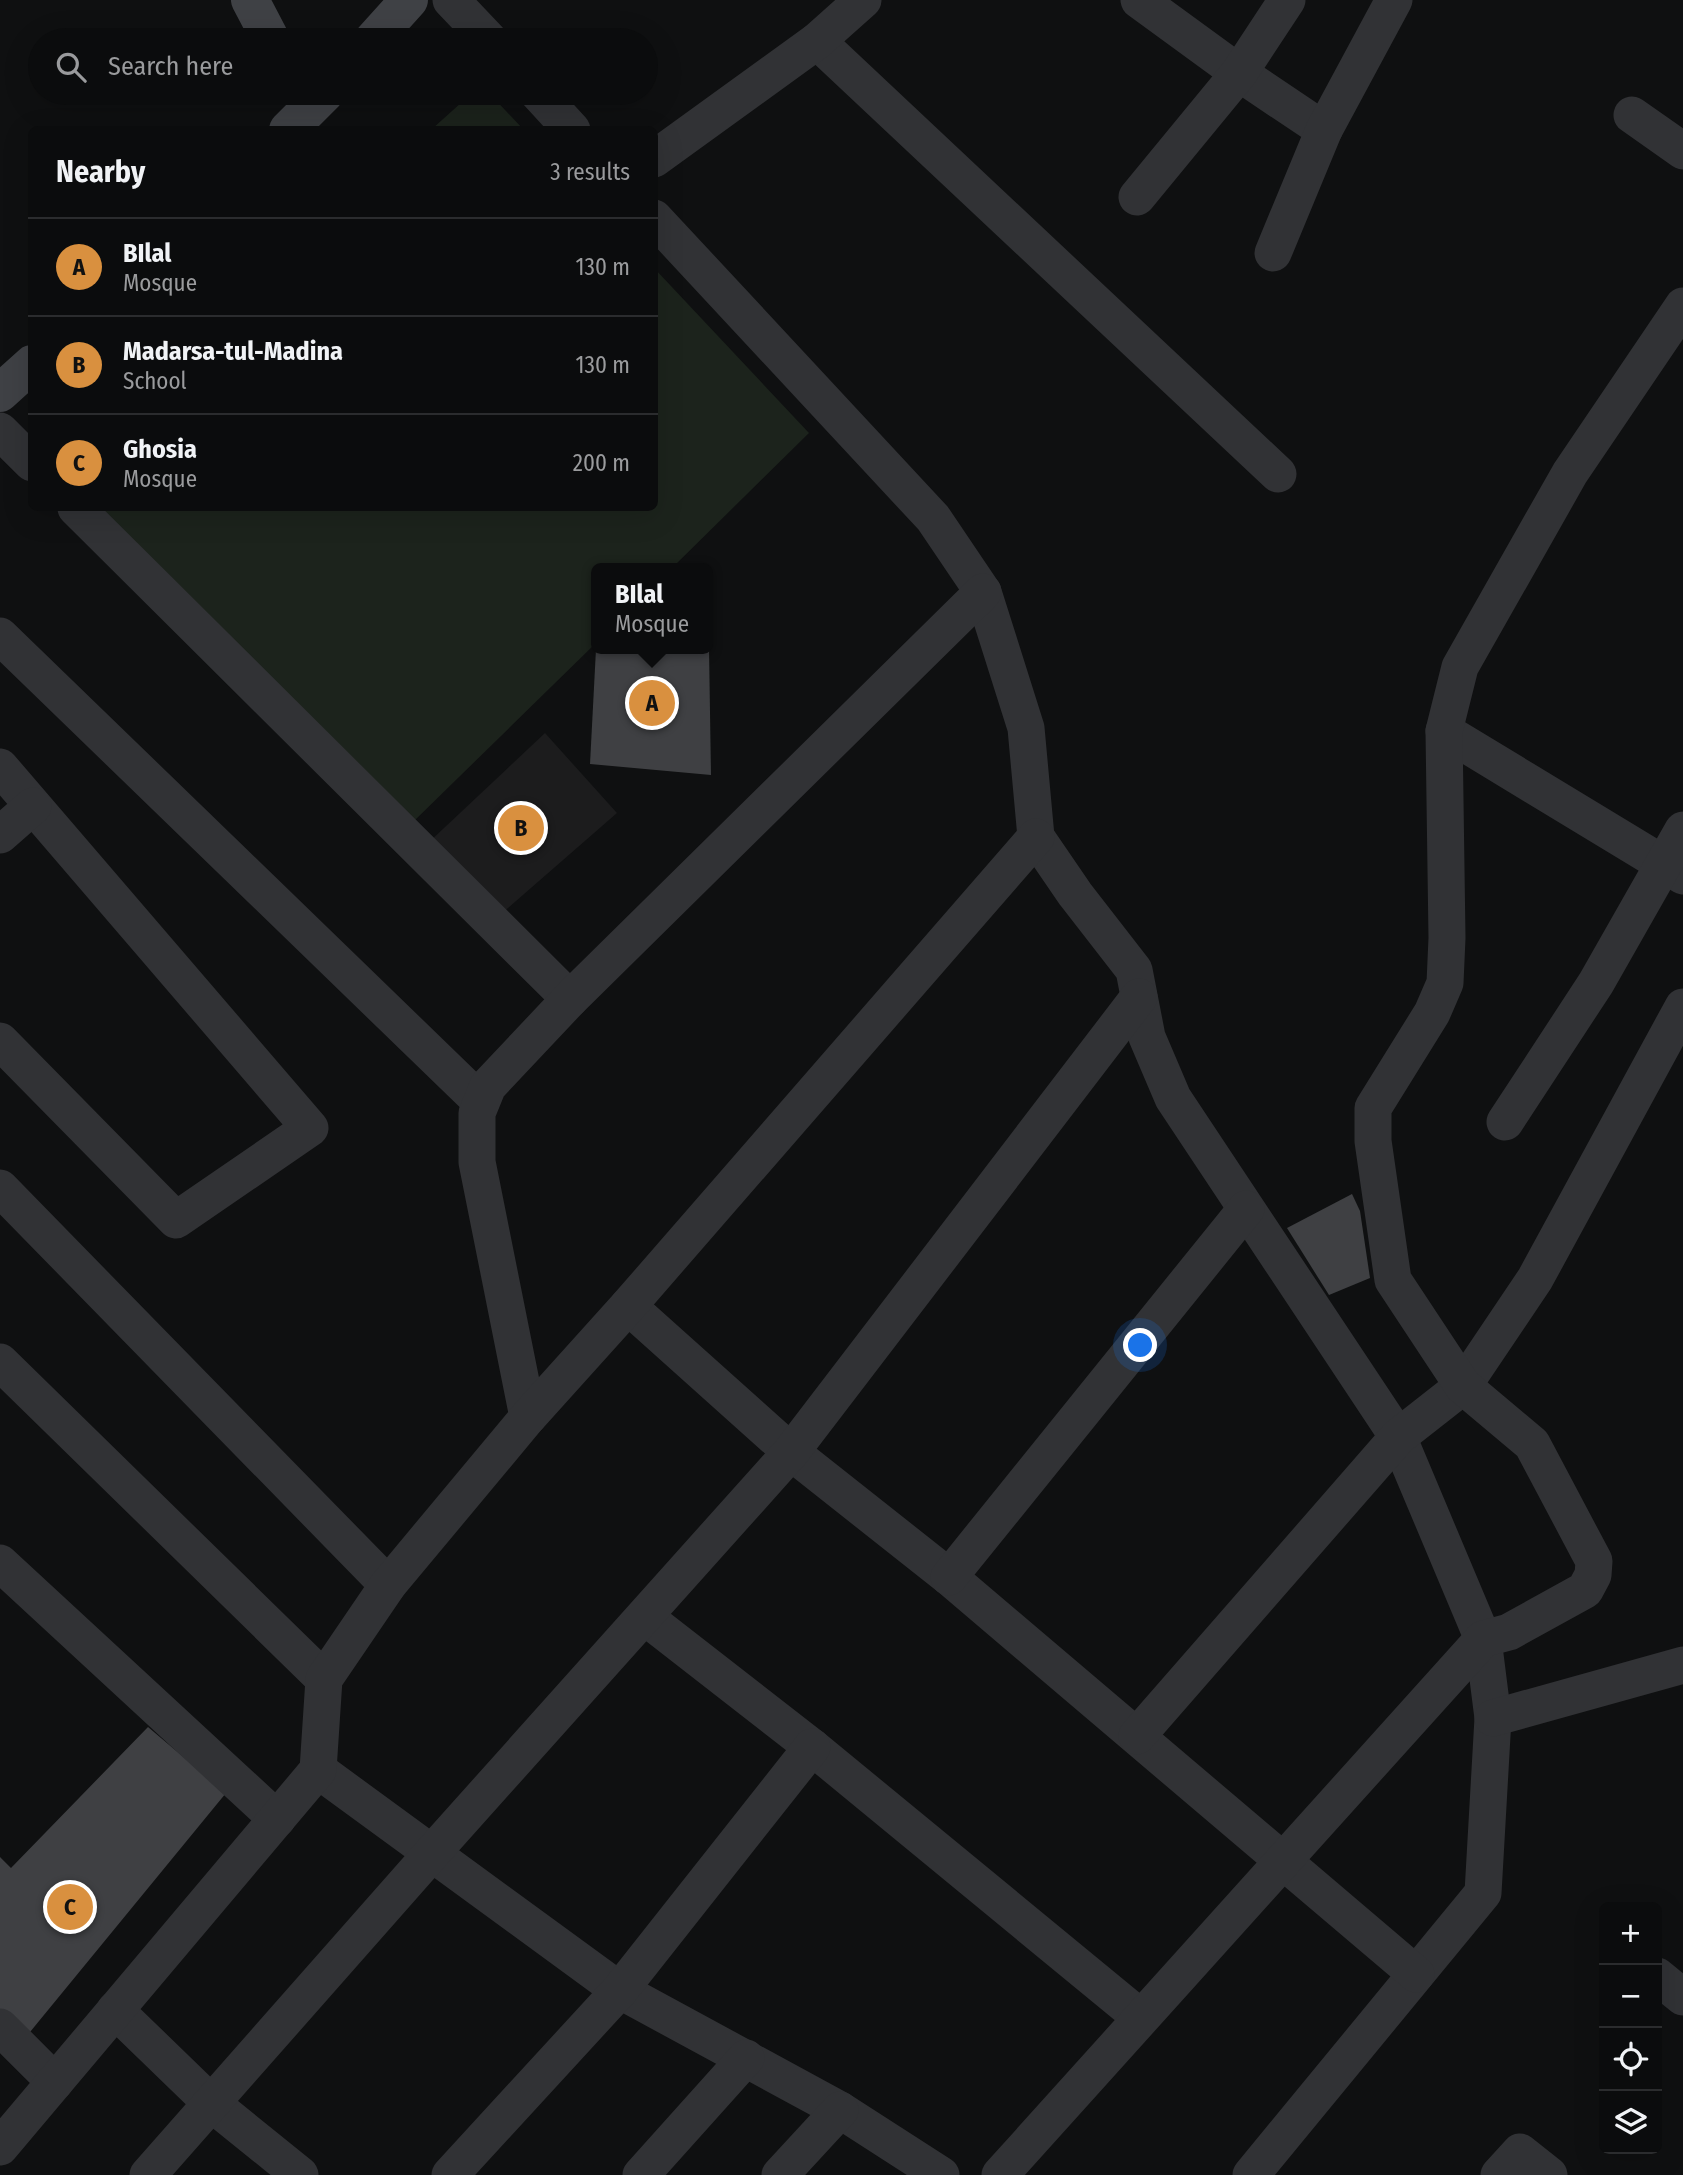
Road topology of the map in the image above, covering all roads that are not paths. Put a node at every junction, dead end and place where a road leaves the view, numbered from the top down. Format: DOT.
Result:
graph roads {
  1 [pos="250,0"];
  2 [pos="409,0"];
  3 [pos="451,0"];
  4 [pos="863,0"];
  5 [pos="1139,0"];
  6 [pos="1287,0"];
  7 [pos="1394,0"];
  8 [pos="265,28"];
  9 [pos="384,28"];
  10 [pos="478,28"];
  11 [pos="817,41"];
  12 [pos="1239,73"];
  13 [pos="549,105"];
  14 [pos="1632,115"];
  15 [pos="568,126"];
  16 [pos="1325,130"];
  17 [pos="1683,151"];
  18 [pos="658,156"];
  19 [pos="1137,197"];
  20 [pos="658,222"];
  21 [pos="1273,253"];
  22 [pos="1683,306"];
  23 [pos="28,368"];
  24 [pos="0,393"];
  25 [pos="0,431"];
  26 [pos="28,459"];
  27 [pos="1278,474"];
  28 [pos="79,511"];
  29 [pos="983,592"];
  30 [pos="0,636"];
  31 [pos="1444,732"];
  32 [pos="0,767"];
  33 [pos="33,806"];
  34 [pos="1683,830"];
  35 [pos="0,835"];
  36 [pos="1036,837"];
  37 [pos="1672,870"];
  38 [pos="1139,998"];
  39 [pos="570,999"];
  40 [pos="1683,1007"];
  41 [pos="0,1041"];
  42 [pos="481,1101"];
  43 [pos="1505,1122"];
  44 [pos="0,1188"];
  45 [pos="1246,1209"];
  46 [pos="628,1306"];
  47 [pos="0,1362"];
  48 [pos="1462,1386"];
  49 [pos="528,1417"];
  50 [pos="1398,1437"];
  51 [pos="791,1452"];
  52 [pos="0,1563"];
  53 [pos="949,1577"];
  54 [pos="388,1585"];
  55 [pos="645,1617"];
  56 [pos="1483,1639"];
  57 [pos="1683,1665"];
  58 [pos="324,1679"];
  59 [pos="1493,1718"];
  60 [pos="1137,1736"];
  61 [pos="812,1747"];
  62 [pos="318,1770"];
  63 [pos="277,1819"];
  64 [pos="432,1853"];
  65 [pos="1283,1860"];
  66 [pos="1416,1974"];
  67 [pos="1662,1980"];
  68 [pos="619,1990"];
  69 [pos="1683,1997"];
  70 [pos="116,2010"];
  71 [pos="1140,2017"];
  72 [pos="0,2027"];
  73 [pos="746,2058"];
  74 [pos="55,2082"];
  75 [pos="211,2103"];
  76 [pos="840,2110"];
  77 [pos="0,2147"];
  78 [pos="148,2175"];
  79 [pos="300,2175"];
  80 [pos="450,2175"];
  81 [pos="641,2175"];
  82 [pos="780,2175"];
  83 [pos="941,2175"];
  84 [pos="1000,2175"];
  85 [pos="1251,2175"];
  86 [pos="1499,2175"];
  87 [pos="1549,2175"];
  1 -- 8 [label="main road"];
  2 -- 9 [label="main road"];
  3 -- 10 [label="street"];
  4 -- 11 [label="street"];
  5 -- 12 [label="street"];
  6 -- 12 [label="street"];
  7 -- 16 [label="street"];
  11 -- 18 [label="street"];
  11 -- 27 [label="street"];
  12 -- 16 [label="street"];
  12 -- 19 [label="street"];
  13 -- 15 [label="street"];
  14 -- 17 [label="street"];
  16 -- 21 [label="street"];
  20 -- 29 [label="street"];
  22 -- 31 [label="street"];
  23 -- 24 [label="main road"];
  25 -- 26 [label="street"];
  28 -- 39 [label="street"];
  29 -- 36 [label="street"];
  29 -- 39 [label="street"];
  30 -- 42 [label="street"];
  31 -- 37 [label="street"];
  31 -- 48 [label="street"];
  32 -- 33 [label="street"];
  33 -- 35 [label="street"];
  33 -- 41 [label="street"];
  34 -- 37 [label="street"];
  36 -- 38 [label="street"];
  36 -- 46 [label="street"];
  37 -- 43 [label="street"];
  38 -- 45 [label="street"];
  38 -- 51 [label="street"];
  39 -- 42 [label="street"];
  40 -- 48 [label="street"];
  42 -- 49 [label="street"];
  44 -- 54 [label="street"];
  45 -- 50 [label="street"];
  45 -- 53 [label="street"];
  46 -- 49 [label="street"];
  46 -- 51 [label="street"];
  47 -- 58 [label="street"];
  48 -- 50 [label="street"];
  48 -- 56 [label="street"];
  49 -- 54 [label="street"];
  50 -- 56 [label="street"];
  50 -- 60 [label="street"];
  51 -- 53 [label="street"];
  51 -- 55 [label="street"];
  52 -- 63 [label="street"];
  53 -- 60 [label="street"];
  54 -- 58 [label="street"];
  55 -- 61 [label="street"];
  55 -- 64 [label="street"];
  56 -- 59 [label="street"];
  56 -- 65 [label="street"];
  57 -- 59 [label="street"];
  58 -- 62 [label="street"];
  59 -- 66 [label="street"];
  60 -- 65 [label="street"];
  61 -- 68 [label="street"];
  61 -- 71 [label="street"];
  62 -- 63 [label="street"];
  62 -- 64 [label="street"];
  63 -- 70 [label="street"];
  64 -- 68 [label="street"];
  64 -- 75 [label="street"];
  65 -- 66 [label="street"];
  65 -- 71 [label="street"];
  66 -- 85 [label="street"];
  67 -- 69 [label="street"];
  68 -- 73 [label="street"];
  68 -- 80 [label="street"];
  70 -- 74 [label="street"];
  70 -- 75 [label="street"];
  71 -- 84 [label="street"];
  72 -- 74 [label="street"];
  73 -- 76 [label="street"];
  73 -- 81 [label="street"];
  74 -- 77 [label="street"];
  75 -- 78 [label="street"];
  75 -- 79 [label="street"];
  76 -- 82 [label="street"];
  76 -- 83 [label="street"];
  86 -- 87 [label="street"];
}
